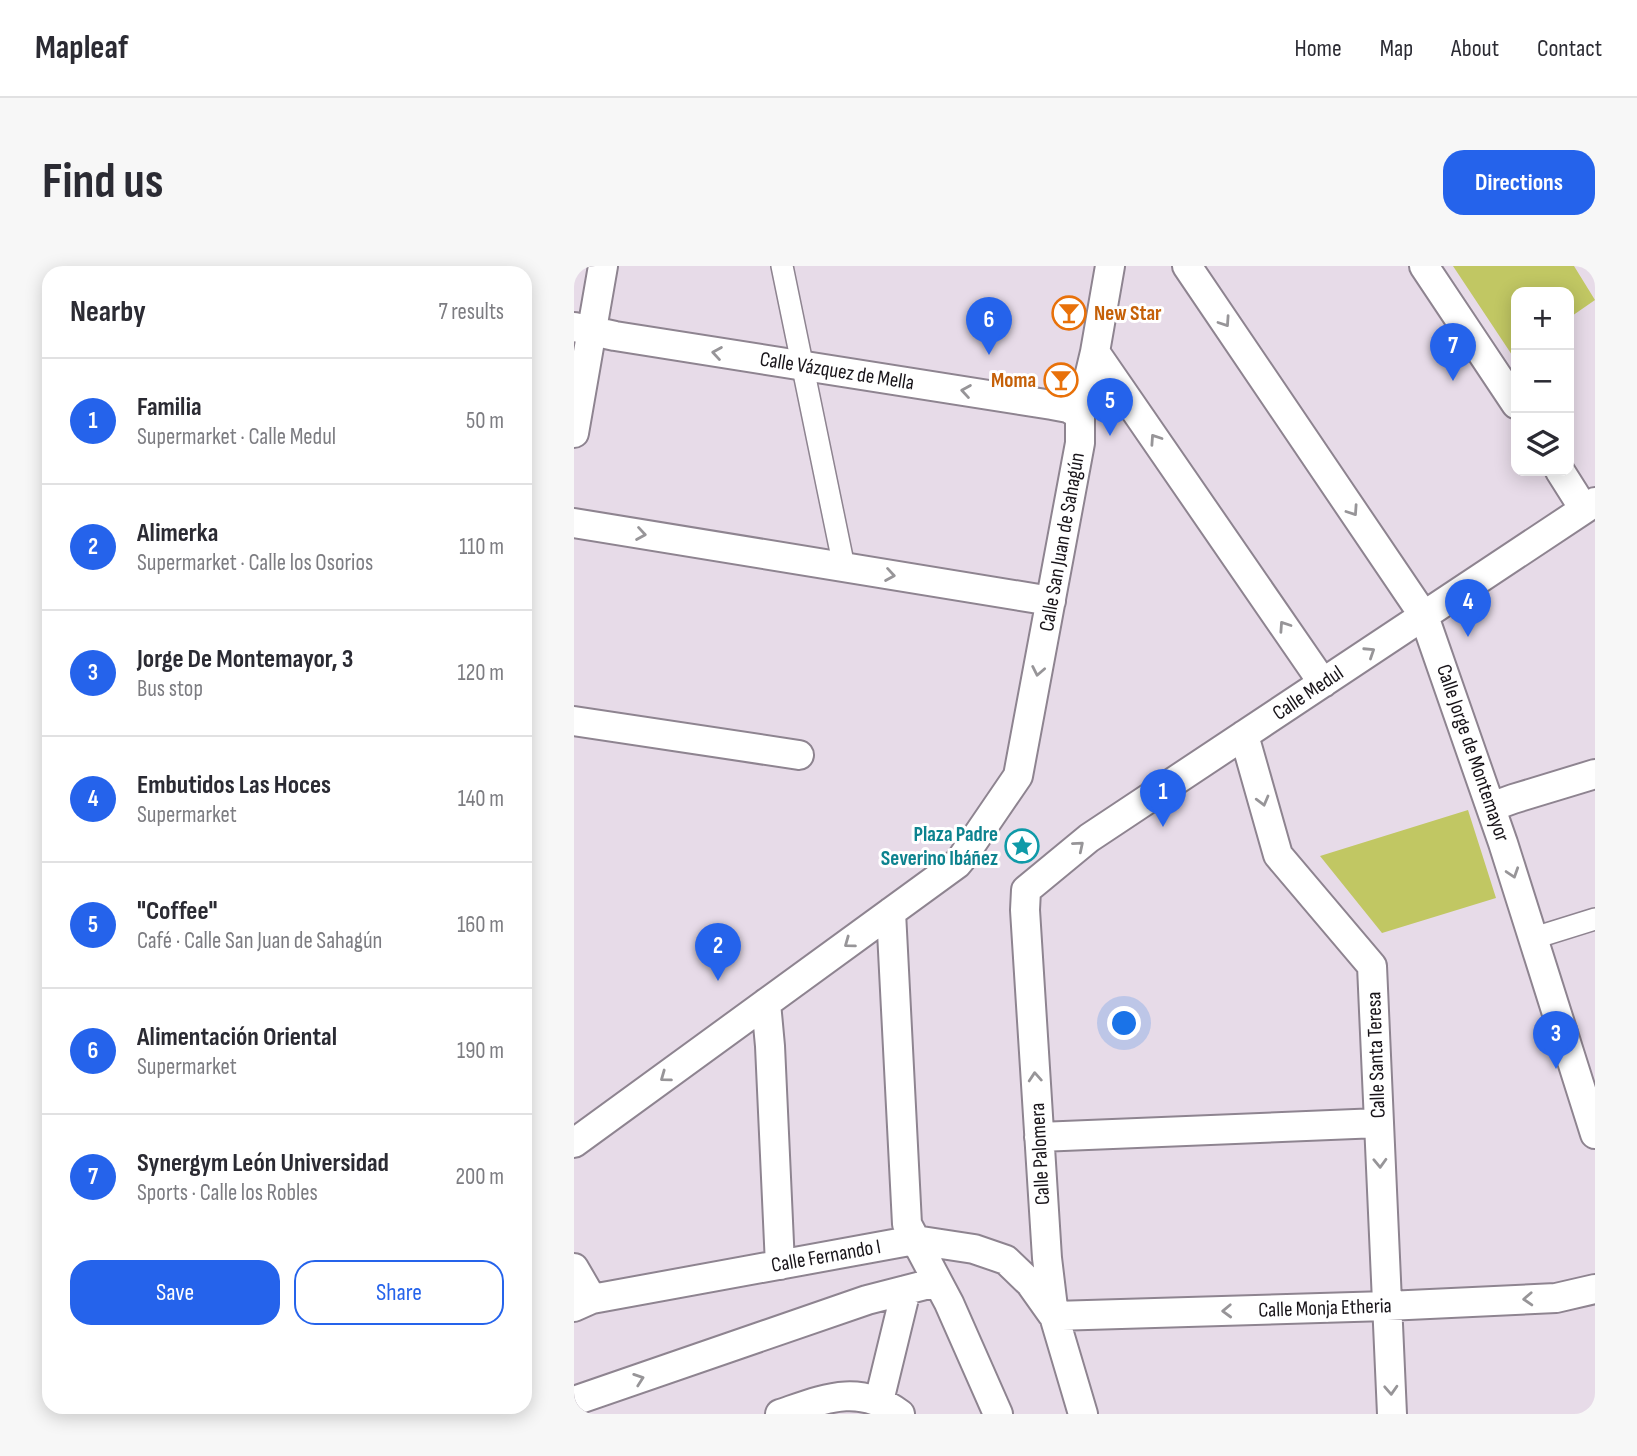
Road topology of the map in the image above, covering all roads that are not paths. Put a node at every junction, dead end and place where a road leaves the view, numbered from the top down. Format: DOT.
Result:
graph roads {
  1 [pos="603,266"];
  2 [pos="782,266"];
  3 [pos="1110,266"];
  4 [pos="1186,266"];
  5 [pos="1424,266"];
  6 [pos="583,329"];
  7 [pos="1095,352"];
  8 [pos="803,367"];
  9 [pos="1511,396"];
  10 [pos="1080,415"];
  11 [pos="574,433"];
  12 [pos="1564,476"];
  13 [pos="1589,506"];
  14 [pos="574,523"];
  15 [pos="844,567"];
  16 [pos="1051,601"];
  17 [pos="1424,616"];
  18 [pos="1323,682"];
  19 [pos="574,721"];
  20 [pos="1244,735"];
  21 [pos="799,755"];
  22 [pos="1595,774"];
  23 [pos="1491,807"];
  24 [pos="1026,890"];
  25 [pos="891,912"];
  26 [pos="1595,919"];
  27 [pos="1534,939"];
  28 [pos="766,1003"];
  29 [pos="1379,1123"];
  30 [pos="1595,1134"];
  31 [pos="1039,1137"];
  32 [pos="574,1143"];
  33 [pos="915,1240"];
  34 [pos="1047,1258"];
  35 [pos="780,1265"];
  36 [pos="574,1268"];
  37 [pos="937,1282"];
  38 [pos="1030,1283"];
  39 [pos="1591,1288"];
  40 [pos="905,1290"];
  41 [pos="583,1303"];
  42 [pos="1387,1306"];
  43 [pos="1054,1316"];
  44 [pos="574,1401"];
  45 [pos="890,1408"];
  46 [pos="780,1414"];
  47 [pos="999,1414"];
  48 [pos="1083,1414"];
  49 [pos="1392,1414"];
  1 -- 6 [label="street"];
  2 -- 8 [label="street"];
  3 -- 7 [label="street, Calle San Juan de Sahagún"];
  4 -- 17 [label="street, Calle Jorge de Montemayor, one-way"];
  5 -- 9 [label="street"];
  8 -- 6 [label="street, Calle Vázquez de Mella, one-way"];
  6 -- 11 [label="street"];
  7 -- 10 [label="street, Calle San Juan de Sahagún"];
  18 -- 7 [label="street, one-way"];
  10 -- 8 [label="street, Calle Vázquez de Mella, one-way"];
  8 -- 15 [label="street"];
  10 -- 16 [label="street, Calle San Juan de Sahagún"];
  12 -- 13 [label="street"];
  13 -- 17 [label="street, Calle Medul"];
  14 -- 15 [label="street, one-way"];
  15 -- 16 [label="street, one-way"];
  16 -- 25 [label="street, Calle San Juan de Sahagún, one-way"];
  18 -- 17 [label="street, Calle Medul, one-way"];
  17 -- 23 [label="street, Calle Jorge de Montemayor"];
  18 -- 20 [label="street, Calle Medul"];
  19 -- 21 [label="street"];
  24 -- 20 [label="street, Calle Medul, one-way"];
  20 -- 29 [label="street, Calle Santa Teresa, one-way"];
  22 -- 23 [label="street"];
  23 -- 27 [label="street, Calle Jorge de Montemayor, one-way"];
  31 -- 24 [label="street, Calle Palomera, one-way"];
  25 -- 28 [label="street, one-way"];
  25 -- 33 [label="street"];
  26 -- 27 [label="street"];
  27 -- 30 [label="street, Calle Jorge de Montemayor"];
  28 -- 32 [label="street, one-way"];
  28 -- 35 [label="street"];
  29 -- 31 [label="street"];
  29 -- 42 [label="street, Calle Santa Teresa, one-way"];
  31 -- 34 [label="street, Calle Palomera"];
  33 -- 35 [label="street, Calle Fernando I"];
  33 -- 37 [label="street"];
  33 -- 38 [label="street, Calle Fernando I"];
  34 -- 38 [label="street"];
  34 -- 43 [label="street, Calle Palomera"];
  35 -- 41 [label="street, Calle Fernando I"];
  36 -- 41 [label="street"];
  37 -- 40 [label="street"];
  37 -- 47 [label="street"];
  38 -- 43 [label="street, Calle Fernando I"];
  39 -- 42 [label="street, Calle Monja Etheria, one-way"];
  44 -- 40 [label="street, one-way"];
  40 -- 45 [label="street"];
  42 -- 43 [label="street, Calle Monja Etheria, one-way"];
  42 -- 49 [label="street, Calle Santa Teresa, one-way"];
  43 -- 48 [label="street, Calle Palomera"];
  45 -- 46 [label="street"];
}
